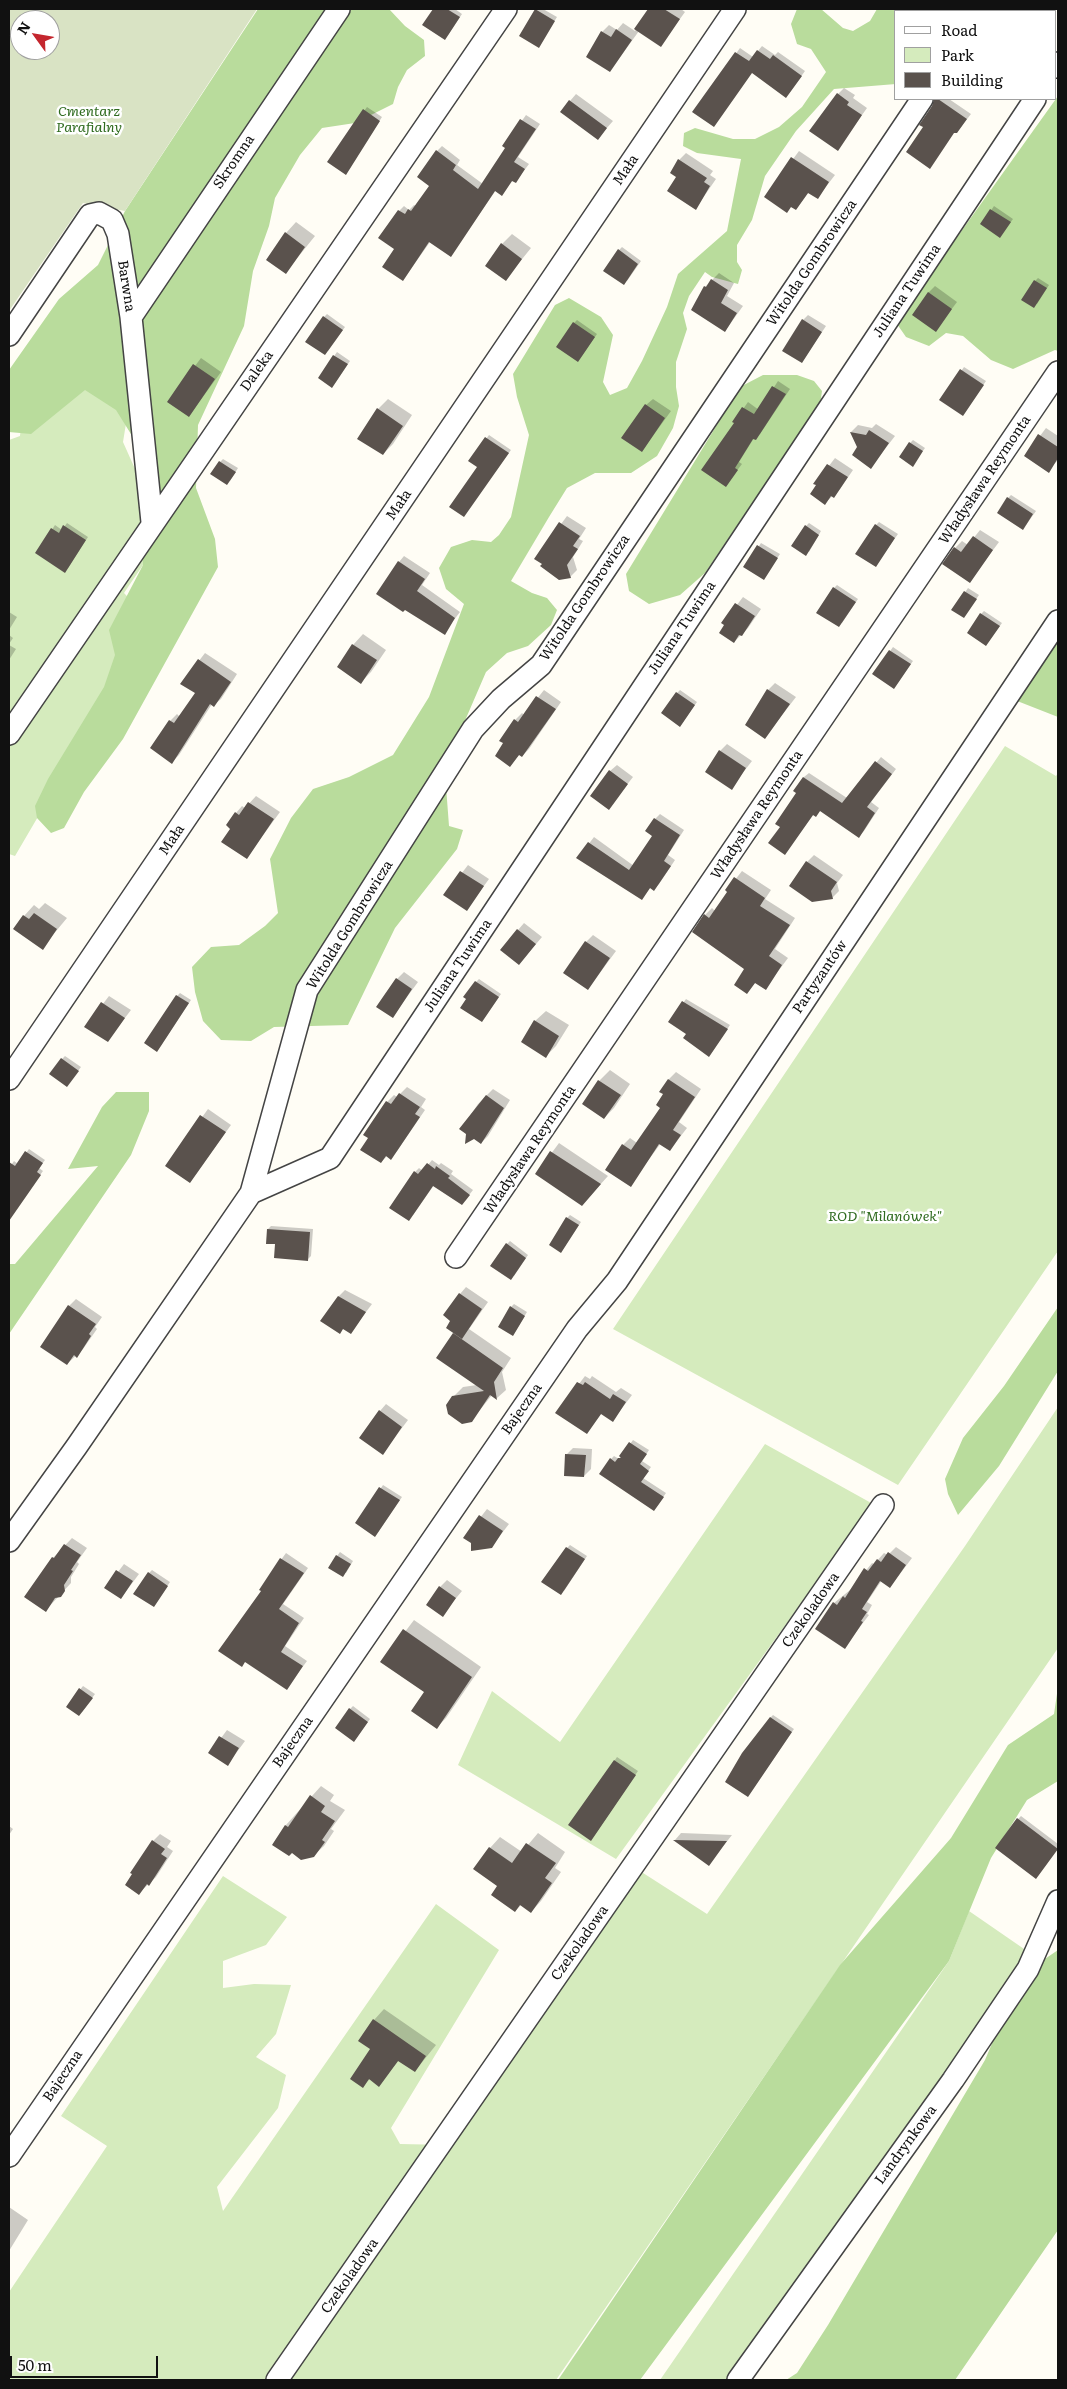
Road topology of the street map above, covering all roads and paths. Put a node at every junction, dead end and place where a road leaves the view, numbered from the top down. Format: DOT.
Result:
graph roads {
  1 [pos="339,9"];
  2 [pos="506,9"];
  3 [pos="736,9"];
  4 [pos="921,100"];
  5 [pos="1034,100"];
  6 [pos="131,317"];
  7 [pos="9,335"];
  8 [pos="1058,372"];
  9 [pos="152,522"];
  10 [pos="1058,621"];
  11 [pos="9,734"];
  12 [pos="9,1079"];
  13 [pos="251,1193"];
  14 [pos="456,1257"];
  15 [pos="577,1329"];
  16 [pos="884,1505"];
  17 [pos="9,1541"];
  18 [pos="1058,1901"];
  19 [pos="9,2156"];
  20 [pos="277,2380"];
  21 [pos="738,2380"];
  1 -- 6 [label="street, Skromna"];
  2 -- 9 [label="street, Daleka"];
  3 -- 12 [label="street, Mała"];
  4 -- 13 [label="street, Witolda Gombrowicza"];
  5 -- 13 [label="street, Juliana Tuwima"];
  6 -- 7 [label="street, Barwna"];
  6 -- 9 [label="street, Barwna"];
  8 -- 14 [label="street, Władysława Reymonta"];
  9 -- 11 [label="street, Daleka"];
  10 -- 15 [label="street, Partyzantów"];
  13 -- 17 [label="street"];
  15 -- 19 [label="street, Bajeczna"];
  16 -- 20 [label="street, Czekoladowa"];
  18 -- 21 [label="street, Landrynkowa"];
}
